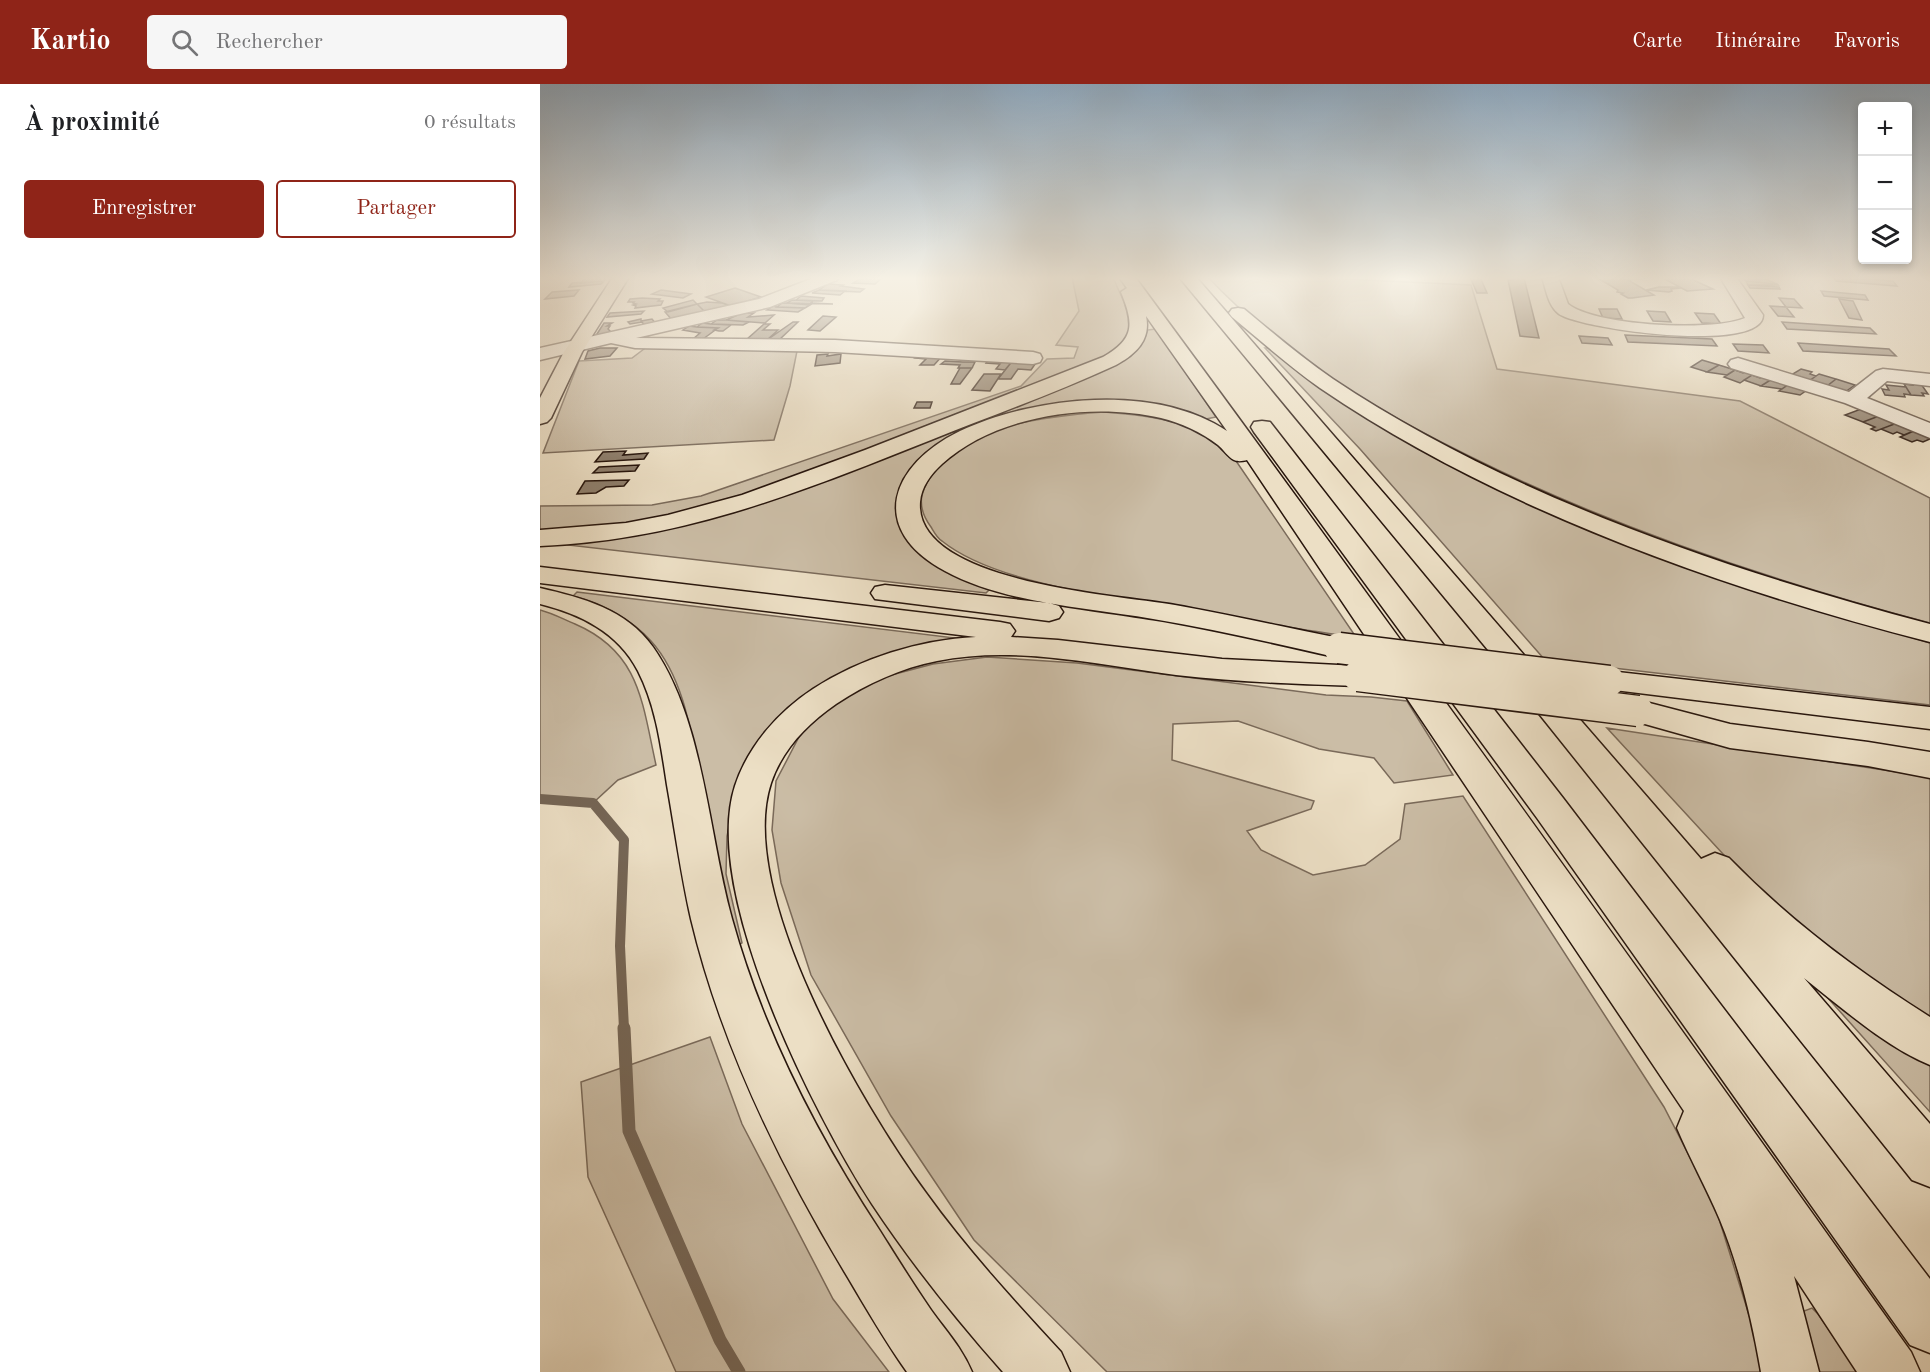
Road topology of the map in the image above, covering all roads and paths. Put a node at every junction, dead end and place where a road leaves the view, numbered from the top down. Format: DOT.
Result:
graph roads {
  1 [pos="583,337"];
  2 [pos="614,337"];
  3 [pos="1137,337"];
  4 [pos="1169,337"];
  5 [pos="1194,337"];
  6 [pos="1238,337"];
  7 [pos="1267,337"];
  8 [pos="577,346"];
  9 [pos="540,354"];
  10 [pos="1033,358"];
  11 [pos="1738,364"];
  12 [pos="1930,380"];
  13 [pos="1852,399"];
  14 [pos="540,418"];
  15 [pos="1930,431"];
  16 [pos="540,538"];
  17 [pos="540,555"];
  18 [pos="540,575"];
  19 [pos="1348,589"];
  20 [pos="540,597"];
  21 [pos="1930,633"];
  22 [pos="1340,648"];
  23 [pos="1358,676"];
  24 [pos="1638,711"];
  25 [pos="1930,718"];
  26 [pos="1930,748"];
  27 [pos="1590,752"];
  28 [pos="1930,765"];
  29 [pos="1554,882"];
  30 [pos="1930,1043"];
  31 [pos="1930,1162"];
  32 [pos="1930,1325"];
  33 [pos="943,1372"];
  34 [pos="1041,1372"];
  35 [pos="1790,1372"];
  36 [pos="1891,1372"];
  1 -- 8 [label="main road"];
  2 -- 8 [label="street"];
  2 -- 10 [label="street"];
  3 -- 16 [label="main road"];
  4 -- 19 [label="main road"];
  5 -- 32 [label="main road"];
  6 -- 27 [label="main road"];
  7 -- 21 [label="main road"];
  8 -- 9 [label="street"];
  8 -- 14 [label="main road"];
  11 -- 13 [label="street"];
  12 -- 13 [label="street"];
  13 -- 15 [label="street"];
  17 -- 22 [label="main road"];
  18 -- 23 [label="main road"];
  19 -- 22 [label="main road"];
  19 -- 29 [label="main road"];
  20 -- 33 [label="main road"];
  22 -- 25 [label="main road, bridge"];
  23 -- 24 [label="main road, bridge"];
  23 -- 34 [label="main road"];
  24 -- 26 [label="main road"];
  24 -- 28 [label="main road"];
  27 -- 30 [label="main road"];
  27 -- 31 [label="main road"];
  29 -- 35 [label="main road"];
  29 -- 36 [label="main road"];
}
